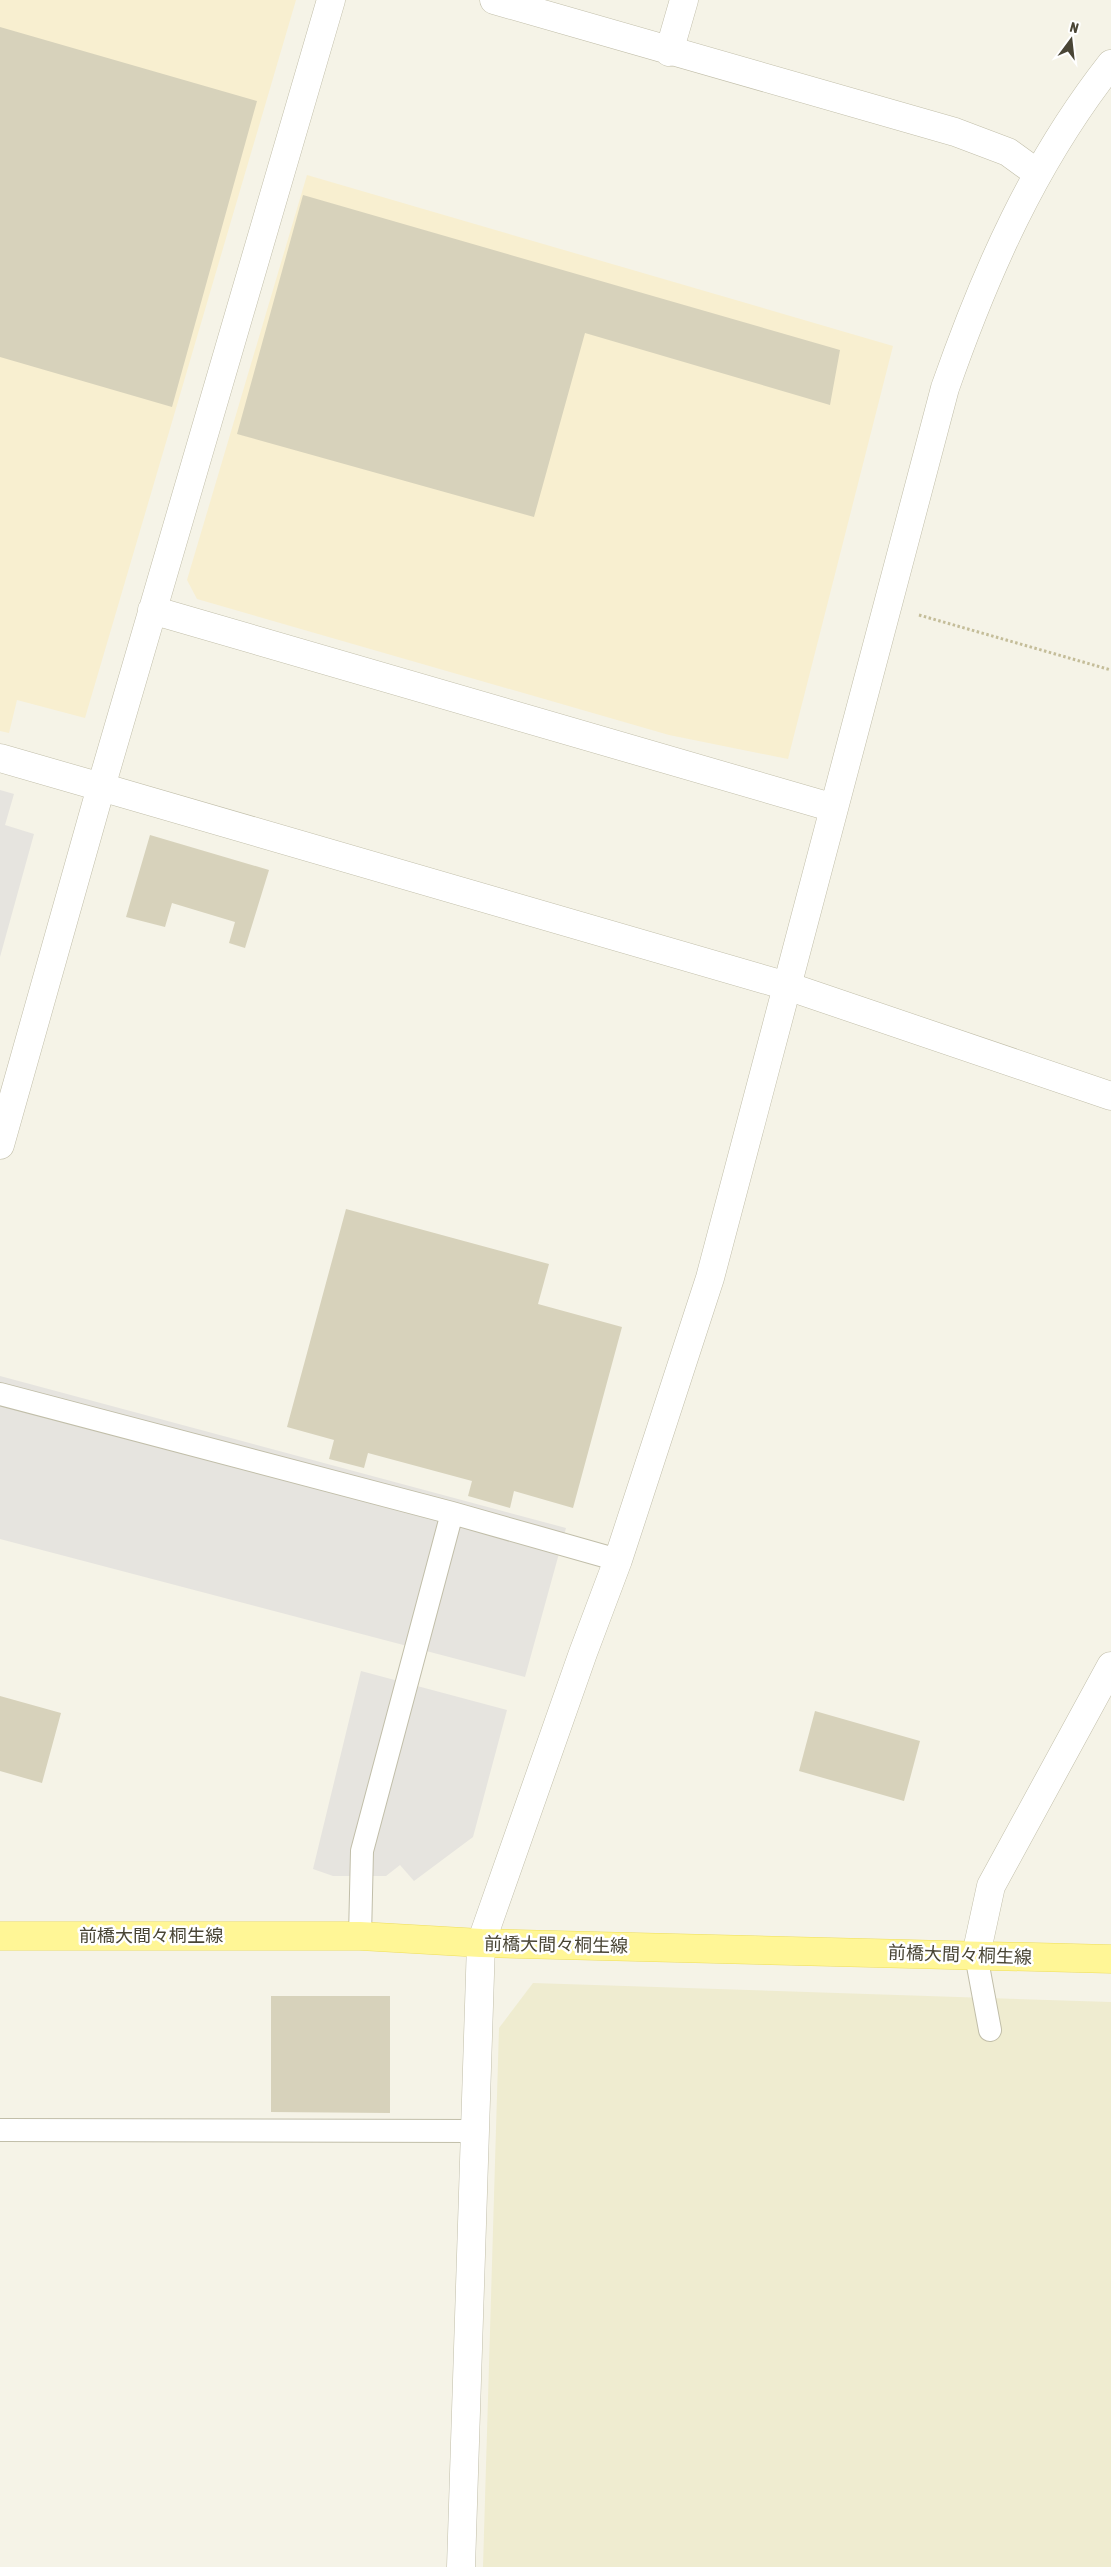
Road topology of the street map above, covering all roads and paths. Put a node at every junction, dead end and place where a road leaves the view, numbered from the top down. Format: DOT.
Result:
graph roads {
  1 [pos="331,0"];
  2 [pos="494,0"];
  3 [pos="684,0"];
  4 [pos="669,52"];
  5 [pos="1111,64"];
  6 [pos="1037,173"];
  7 [pos="889,606"];
  8 [pos="152,610"];
  9 [pos="1111,670"];
  10 [pos="0,758"];
  11 [pos="101,787"];
  12 [pos="834,808"];
  13 [pos="787,986"];
  14 [pos="1111,1096"];
  15 [pos="0,1145"];
  16 [pos="0,1394"];
  17 [pos="452,1513"];
  18 [pos="618,1560"];
  19 [pos="1111,1666"];
  20 [pos="0,1936"];
  21 [pos="360,1936"];
  22 [pos="481,1943"];
  23 [pos="976,1955"];
  24 [pos="1111,1960"];
  25 [pos="990,2030"];
  26 [pos="0,2130"];
  27 [pos="475,2131"];
  28 [pos="461,2567"];
  1 -- 8 [label="street"];
  2 -- 4 [label="street"];
  3 -- 4 [label="street"];
  4 -- 6 [label="street"];
  5 -- 6 [label="street"];
  6 -- 7 [label="street"];
  7 -- 9 [label="path"];
  7 -- 12 [label="street"];
  8 -- 11 [label="street"];
  8 -- 12 [label="street"];
  10 -- 11 [label="street"];
  11 -- 13 [label="street"];
  11 -- 15 [label="street"];
  12 -- 13 [label="street"];
  13 -- 14 [label="street"];
  13 -- 18 [label="street"];
  16 -- 17 [label="lane"];
  17 -- 18 [label="lane"];
  17 -- 21 [label="lane"];
  18 -- 22 [label="street"];
  19 -- 23 [label="street"];
  20 -- 21 [label="main road, 前橋大間々桐生線"];
  21 -- 22 [label="main road, 前橋大間々桐生線"];
  22 -- 23 [label="main road, 前橋大間々桐生線"];
  22 -- 27 [label="street"];
  23 -- 24 [label="main road, 前橋大間々桐生線"];
  23 -- 25 [label="lane"];
  26 -- 27 [label="lane"];
  27 -- 28 [label="street"];
}
